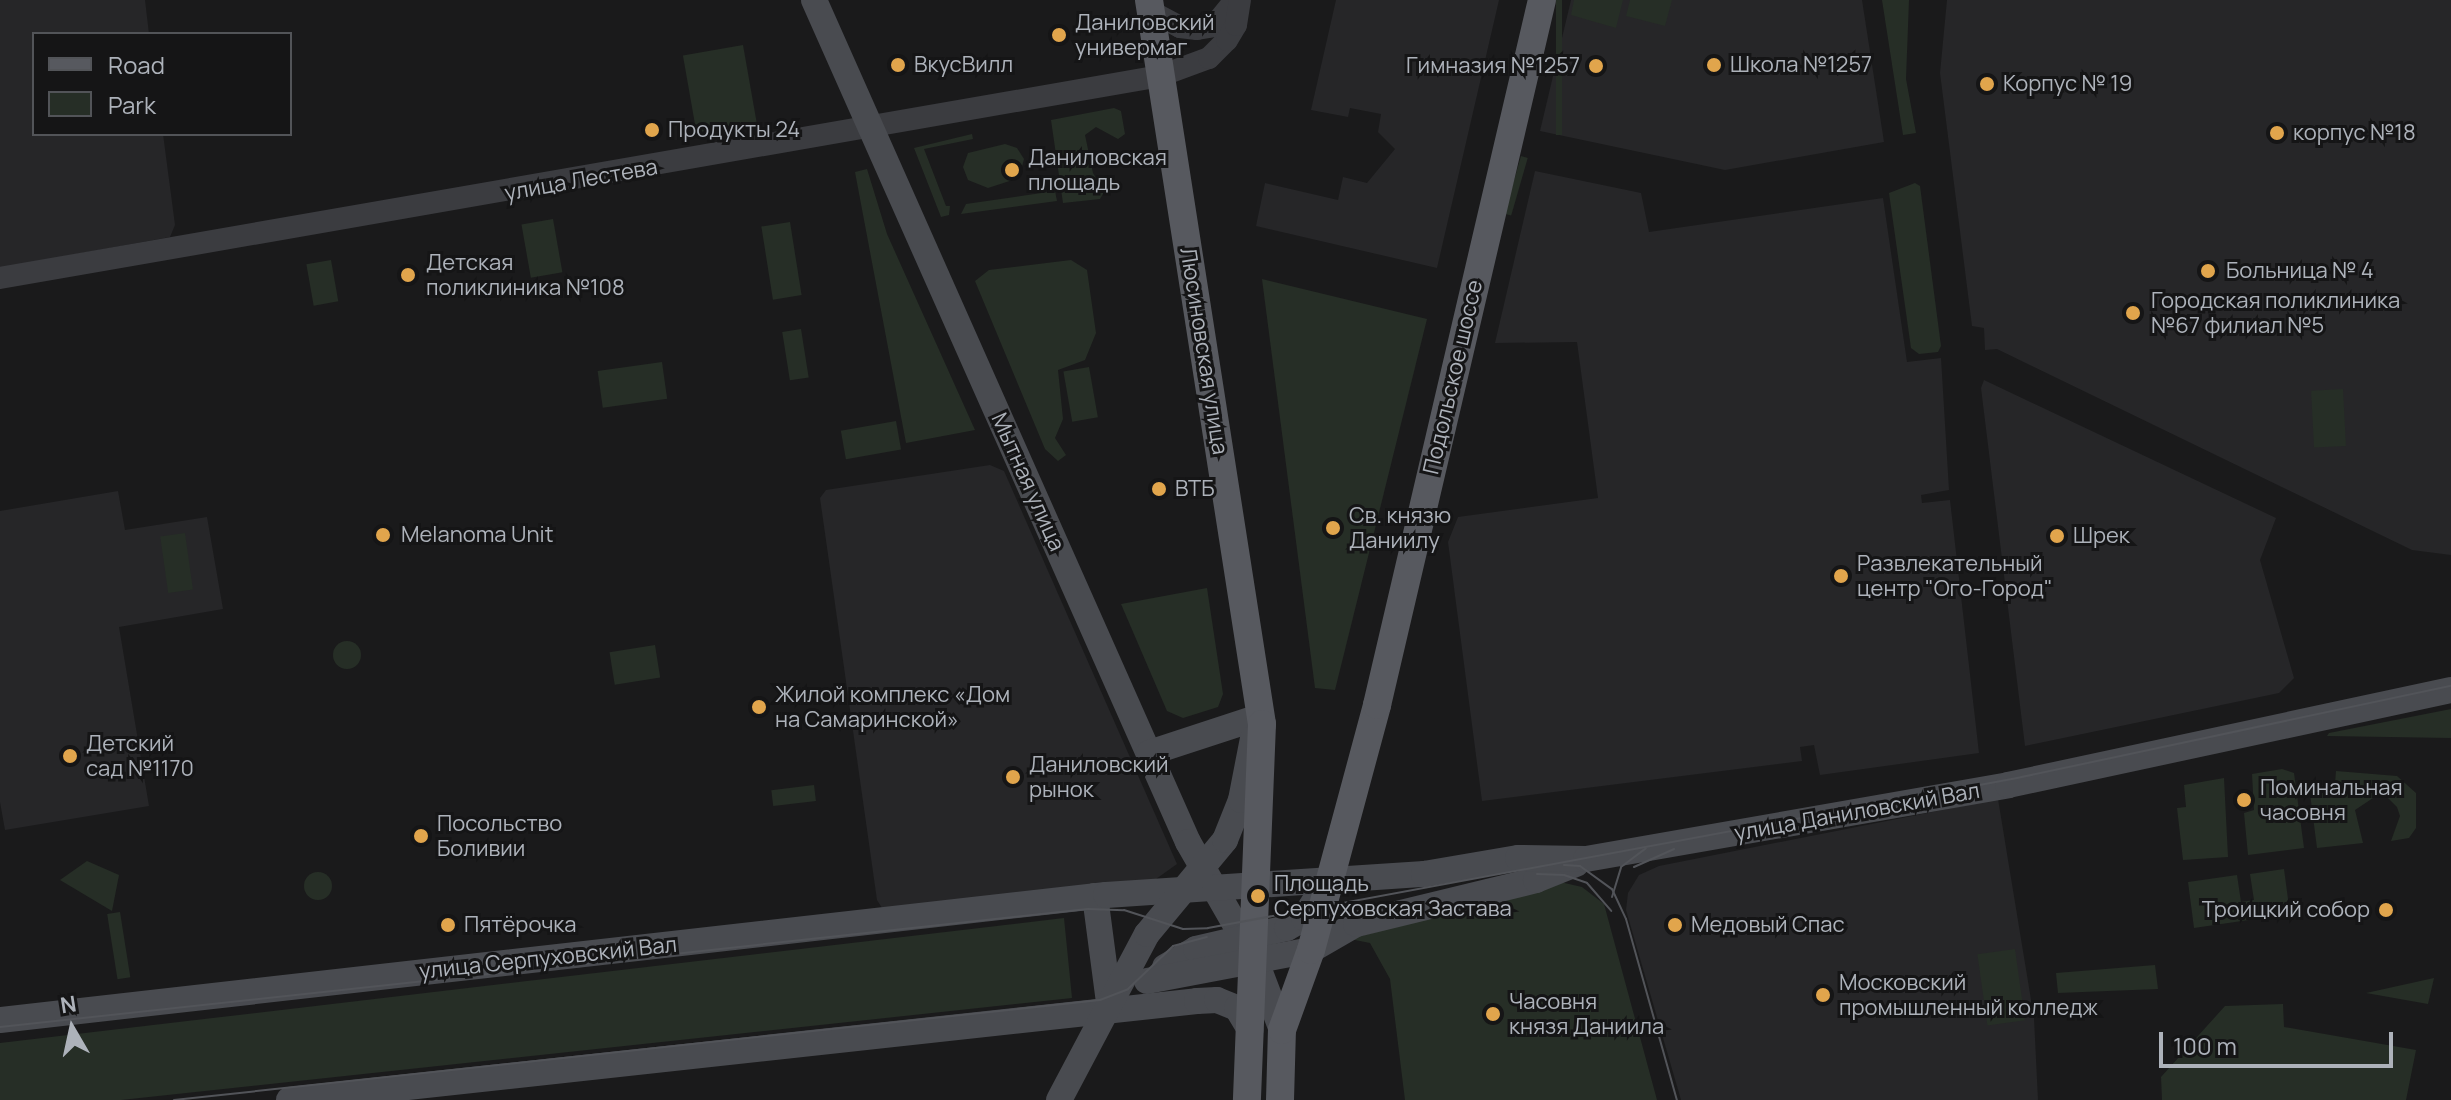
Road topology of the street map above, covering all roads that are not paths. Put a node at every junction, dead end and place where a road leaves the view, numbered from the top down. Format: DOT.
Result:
graph roads {
  1 [pos="814,0"];
  2 [pos="1238,0"];
  3 [pos="1542,0"];
  4 [pos="1149,5"];
  5 [pos="1160,76"];
  6 [pos="871,128"];
  7 [pos="0,278"];
  8 [pos="2451,690"];
  9 [pos="1258,710"];
  10 [pos="1149,753"];
  11 [pos="1586,859"];
  12 [pos="1209,878"];
  13 [pos="1327,882"];
  14 [pos="1257,886"];
  15 [pos="1182,890"];
  16 [pos="1095,896"];
  17 [pos="1251,943"];
  18 [pos="1311,950"];
  19 [pos="1108,1011"];
  20 [pos="0,1020"];
  21 [pos="1250,1030"];
  22 [pos="1282,1030"];
  23 [pos="289,1100"];
  24 [pos="1059,1100"];
  25 [pos="1247,1100"];
  26 [pos="1280,1100"];
  1 -- 6 [label="main road, Мытная улица"];
  2 -- 4 [label="street"];
  2 -- 5 [label="street, улица Лестева"];
  3 -- 13 [label="main road, Подольское шоссе"];
  4 -- 5 [label="main road, Люсиновская улица"];
  5 -- 6 [label="street, улица Лестева"];
  5 -- 9 [label="main road, Люсиновская улица"];
  6 -- 7 [label="street, улица Лестева"];
  6 -- 10 [label="main road, Мытная улица"];
  8 -- 11 [label="main road, улица Даниловский Вал"];
  9 -- 10 [label="main road"];
  9 -- 12 [label="main road"];
  9 -- 14 [label="main road"];
  10 -- 12 [label="main road, Мытная улица"];
  11 -- 13 [label="main road, улица Даниловский Вал"];
  11 -- 18 [label="main road"];
  12 -- 14 [label="main road"];
  12 -- 15 [label="main road"];
  12 -- 17 [label="main road, Мытная улица"];
  13 -- 14 [label="main road, улица Даниловский Вал"];
  13 -- 17 [label="main road"];
  13 -- 18 [label="main road, Подольское шоссе"];
  14 -- 17 [label="main road"];
  15 -- 16 [label="main road"];
  15 -- 19 [label="main road"];
  16 -- 19 [label="main road"];
  16 -- 20 [label="main road, улица Серпуховский Вал"];
  17 -- 18 [label="main road"];
  17 -- 19 [label="main road"];
  17 -- 21 [label="main road"];
  17 -- 22 [label="main road"];
  18 -- 22 [label="main road, Подольское шоссе"];
  19 -- 21 [label="main road"];
  19 -- 23 [label="main road"];
  19 -- 24 [label="main road"];
  21 -- 25 [label="main road"];
  22 -- 26 [label="main road, Подольское шоссе"];
}
